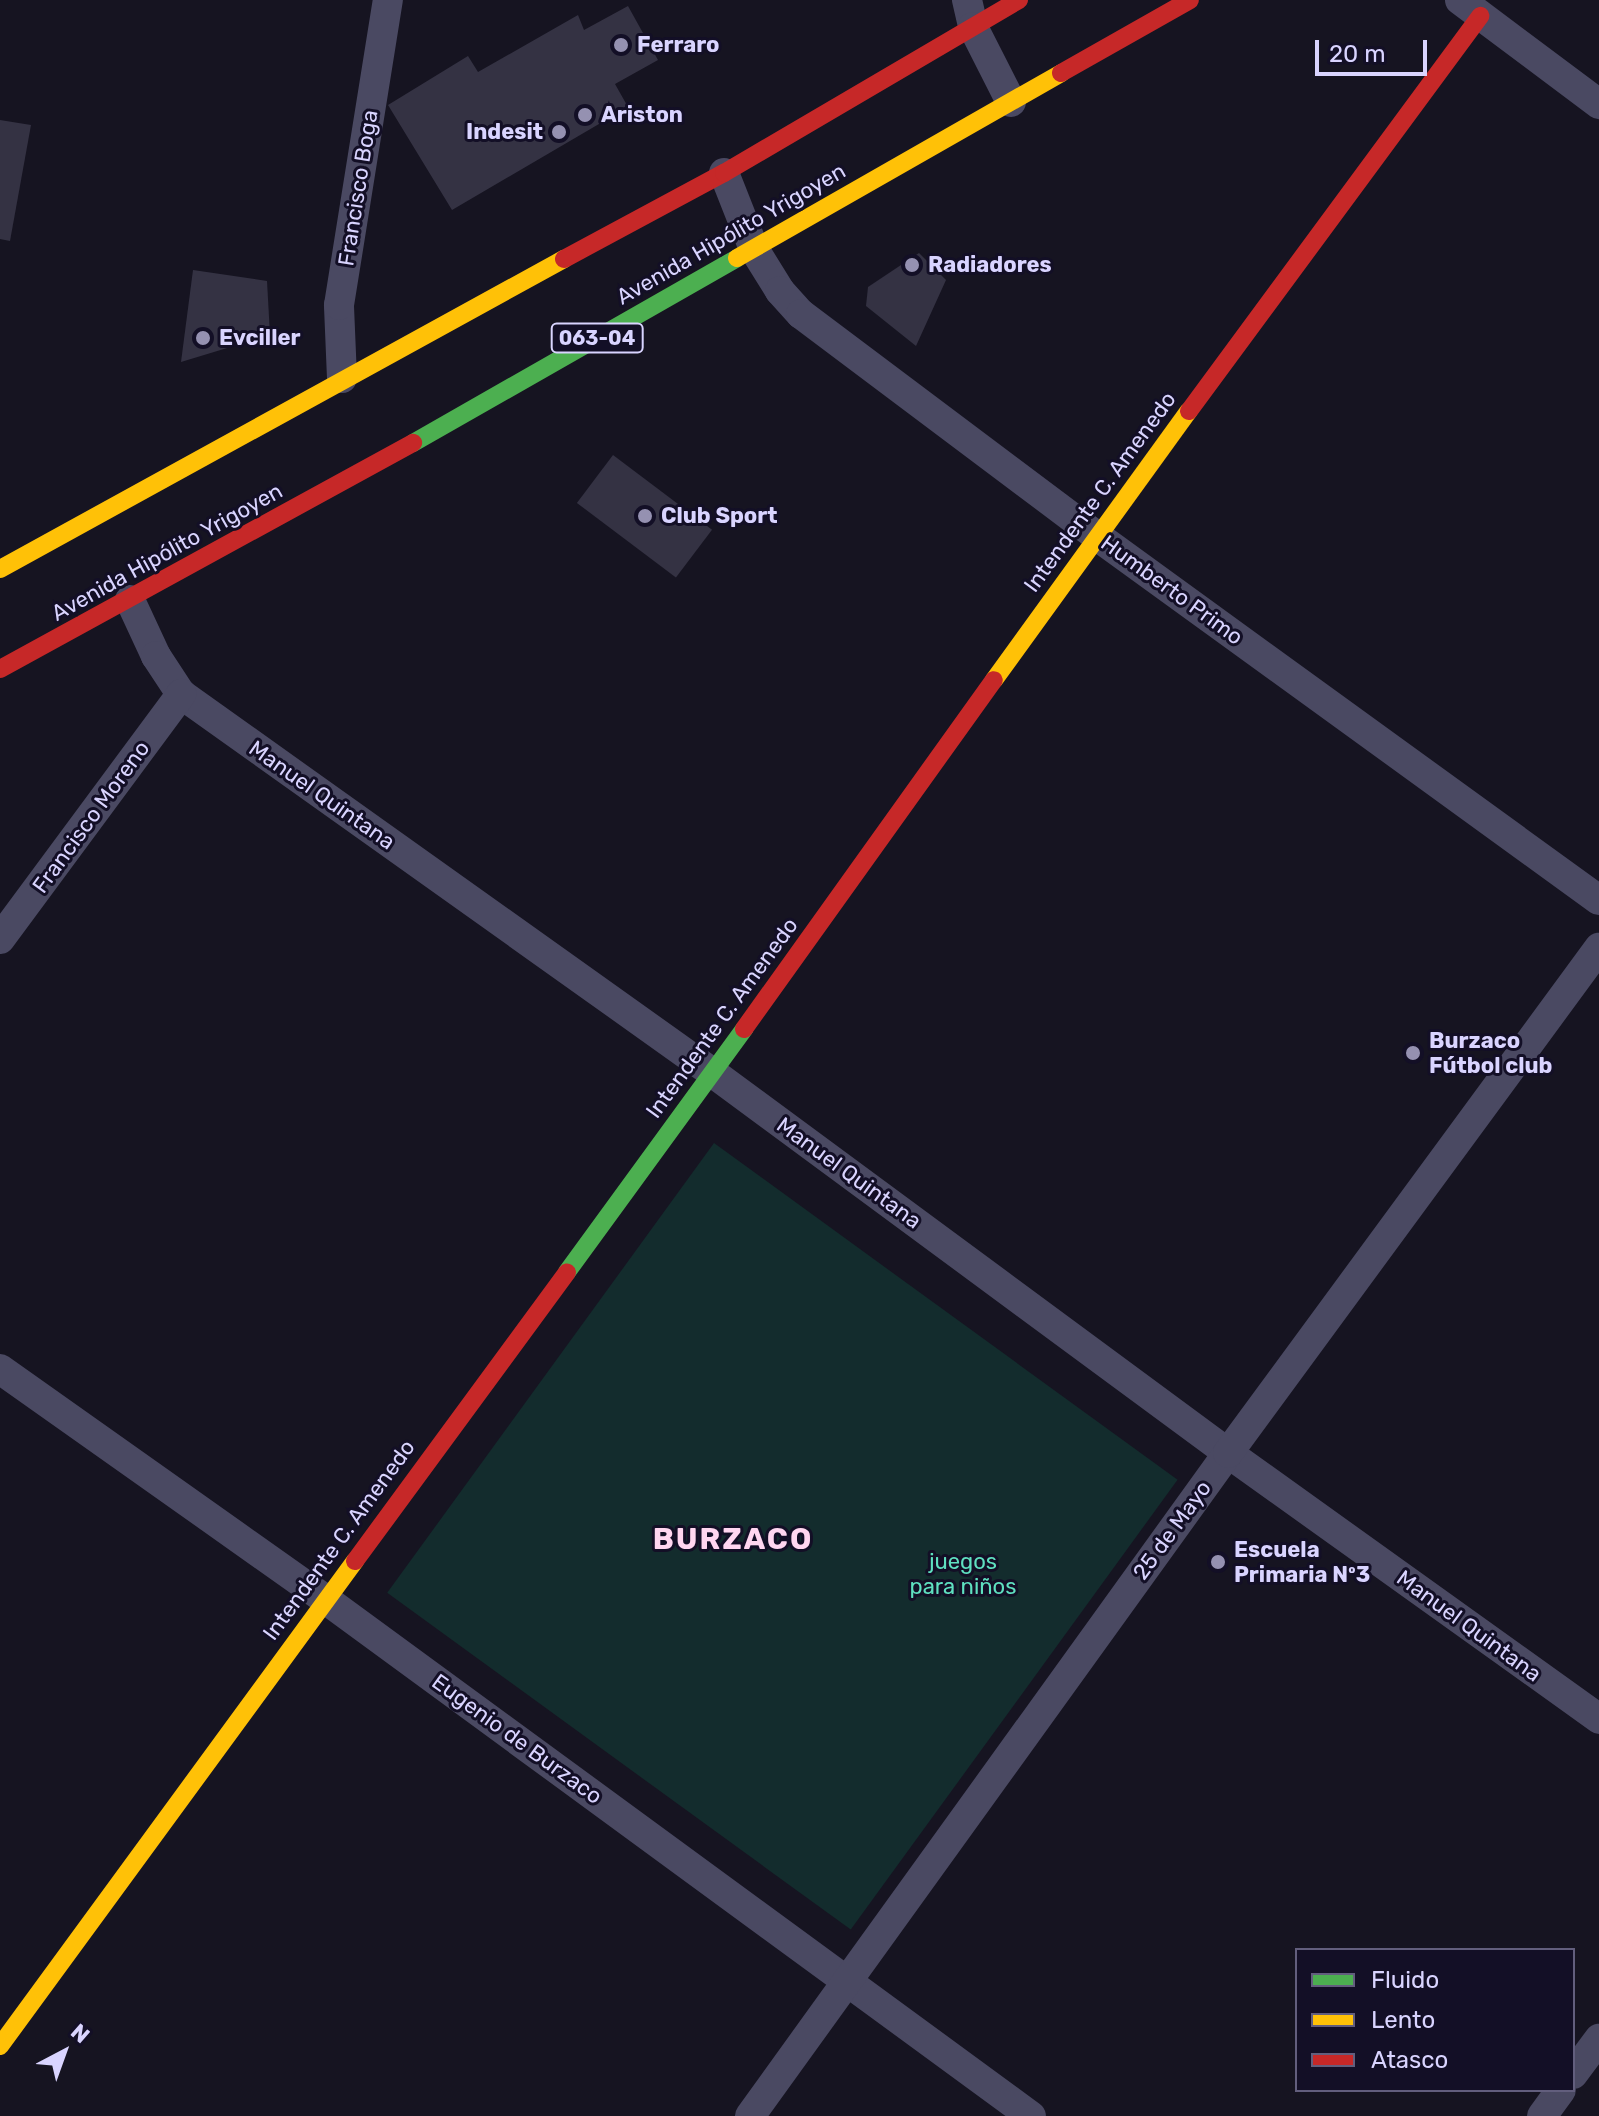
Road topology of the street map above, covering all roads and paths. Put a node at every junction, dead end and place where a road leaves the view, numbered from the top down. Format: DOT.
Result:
graph roads {
  1 [pos="388,0"];
  2 [pos="1019,0"];
  3 [pos="1190,0"];
  4 [pos="1470,8"];
  5 [pos="970,13"];
  6 [pos="1011,102"];
  7 [pos="1599,104"];
  8 [pos="724,173"];
  9 [pos="754,249"];
  10 [pos="342,378"];
  11 [pos="1097,536"];
  12 [pos="0,569"];
  13 [pos="130,600"];
  14 [pos="0,669"];
  15 [pos="181,694"];
  16 [pos="1599,900"];
  17 [pos="0,939"];
  18 [pos="1599,948"];
  19 [pos="713,1073"];
  20 [pos="0,1369"];
  21 [pos="1228,1453"];
  22 [pos="325,1599"];
  23 [pos="1599,1719"];
  24 [pos="848,1981"];
  25 [pos="1599,2039"];
  26 [pos="0,2046"];
  27 [pos="1575,2071"];
  28 [pos="1560,2092"];
  29 [pos="750,2116"];
  30 [pos="1031,2116"];
  31 [pos="1542,2116"];
  1 -- 10 [label="street, Francisco Boga"];
  2 -- 5 [label="main road"];
  3 -- 6 [label="main road, Avenida Hipólito Yrigoyen / 063-04"];
  4 -- 7 [label="street"];
  4 -- 11 [label="main road, Intendente C. Amenedo"];
  5 -- 6 [label="street"];
  5 -- 8 [label="main road"];
  6 -- 9 [label="main road, Avenida Hipólito Yrigoyen / 063-04"];
  8 -- 9 [label="street, Humberto Primo"];
  8 -- 10 [label="main road"];
  9 -- 11 [label="street, Humberto Primo"];
  9 -- 13 [label="main road, Avenida Hipólito Yrigoyen / 063-04"];
  10 -- 12 [label="main road"];
  11 -- 16 [label="street, Humberto Primo"];
  11 -- 19 [label="main road, Intendente C. Amenedo"];
  13 -- 14 [label="main road, Avenida Hipólito Yrigoyen / 063-04"];
  13 -- 15 [label="street, Manuel Quintana"];
  15 -- 17 [label="street, Francisco Moreno"];
  15 -- 19 [label="street, Manuel Quintana"];
  18 -- 21 [label="street, 25 de Mayo"];
  19 -- 21 [label="street, Manuel Quintana"];
  19 -- 22 [label="main road, Intendente C. Amenedo"];
  20 -- 22 [label="street, Eugenio de Burzaco"];
  21 -- 23 [label="street, Manuel Quintana"];
  21 -- 24 [label="street, 25 de Mayo"];
  22 -- 24 [label="street, Eugenio de Burzaco"];
  22 -- 26 [label="main road, Intendente C. Amenedo"];
  24 -- 29 [label="street, 25 de Mayo"];
  24 -- 30 [label="street, Eugenio de Burzaco"];
  25 -- 27 [label="street"];
  28 -- 31 [label="street"];
}
